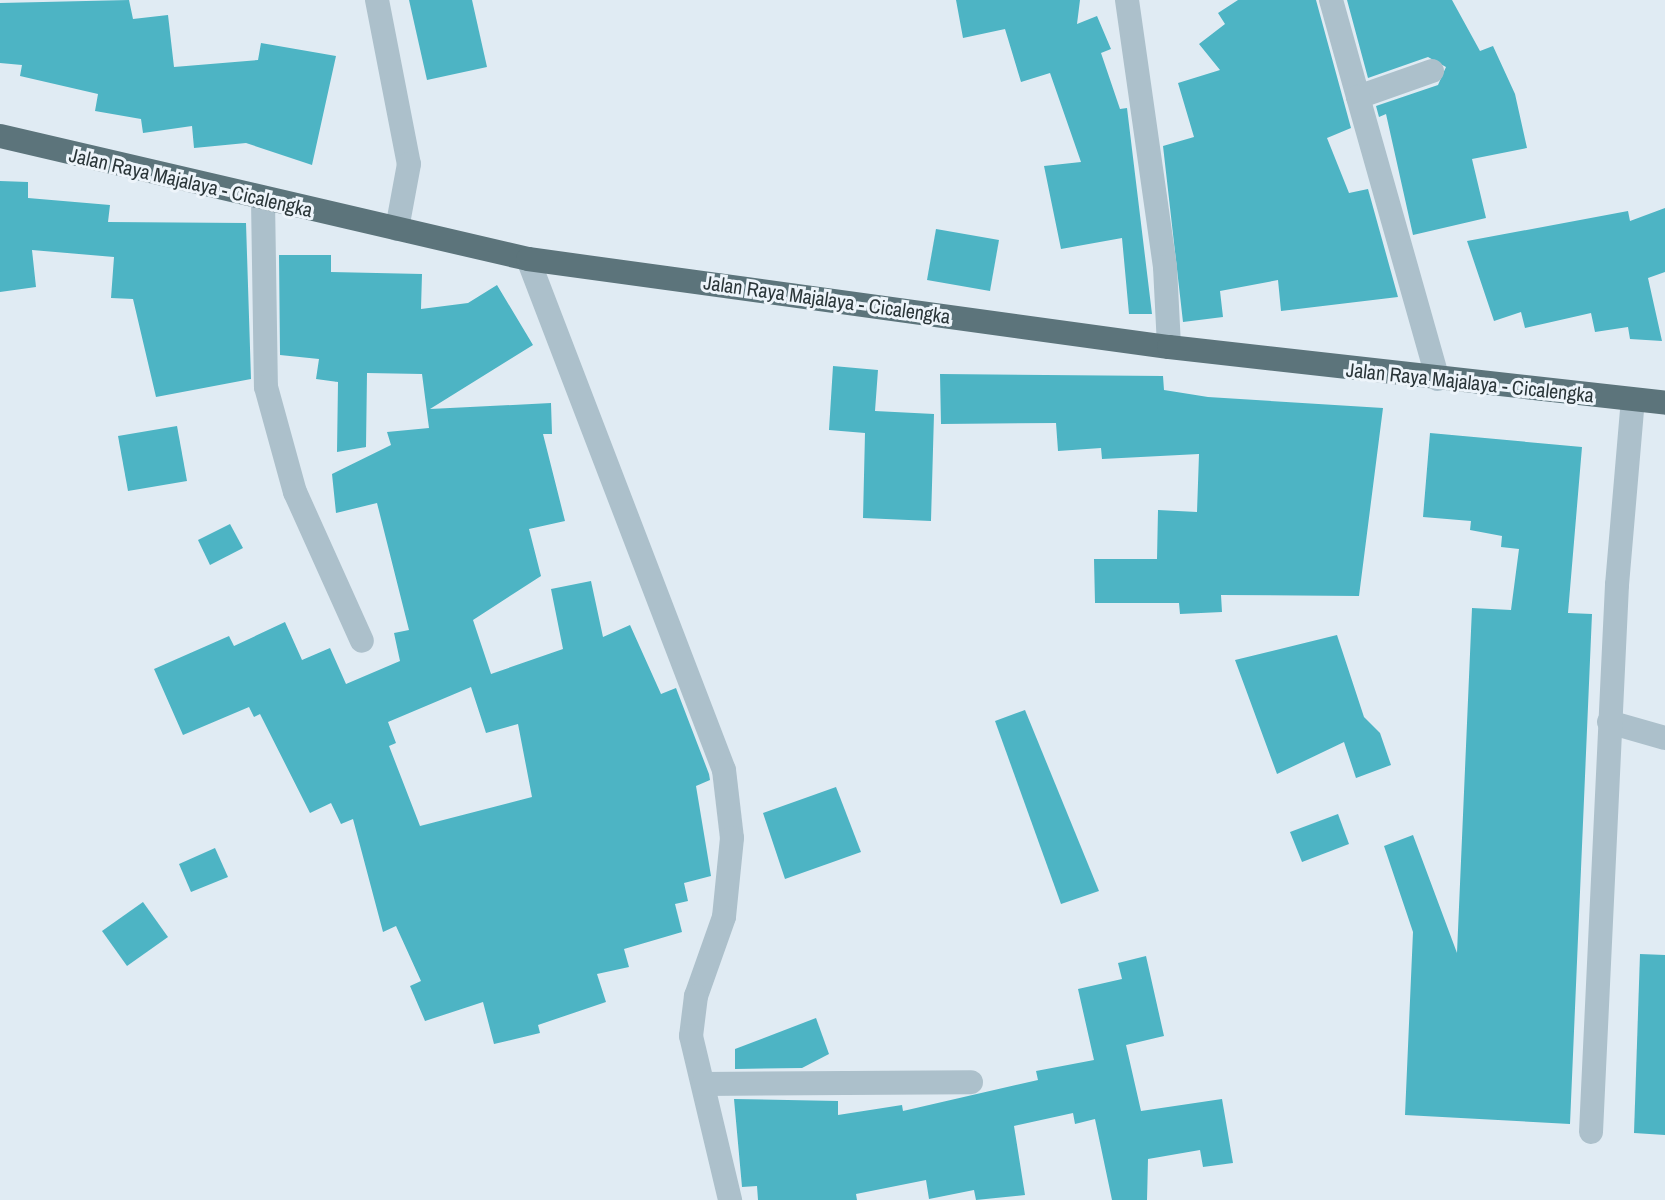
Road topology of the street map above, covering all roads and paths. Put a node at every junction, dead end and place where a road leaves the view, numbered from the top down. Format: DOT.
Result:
graph roads {
  1 [pos="377,0"];
  2 [pos="1127,0"];
  3 [pos="1331,0"];
  4 [pos="1432,71"];
  5 [pos="1358,97"];
  6 [pos="0,136"];
  7 [pos="263,200"];
  8 [pos="397,229"];
  9 [pos="528,259"];
  10 [pos="1169,347"];
  11 [pos="1438,379"];
  12 [pos="1633,400"];
  13 [pos="1665,403"];
  14 [pos="362,641"];
  15 [pos="1609,722"];
  16 [pos="1665,738"];
  17 [pos="971,1082"];
  18 [pos="704,1084"];
  19 [pos="1591,1132"];
  20 [pos="730,1200"];
  1 -- 8 [label="street"];
  2 -- 10 [label="street"];
  3 -- 5 [label="street"];
  4 -- 5 [label="street"];
  5 -- 11 [label="street"];
  6 -- 7 [label="main road, Jalan Raya Majalaya - Cicalengka"];
  7 -- 8 [label="main road, Jalan Raya Majalaya - Cicalengka"];
  7 -- 14 [label="street"];
  8 -- 9 [label="main road, Jalan Raya Majalaya - Cicalengka"];
  9 -- 10 [label="main road, Jalan Raya Majalaya - Cicalengka"];
  9 -- 18 [label="street"];
  10 -- 11 [label="main road, Jalan Raya Majalaya - Cicalengka"];
  11 -- 12 [label="main road, Jalan Raya Majalaya - Cicalengka"];
  12 -- 13 [label="main road, Jalan Raya Majalaya - Cicalengka"];
  12 -- 15 [label="street"];
  15 -- 16 [label="street"];
  15 -- 19 [label="street"];
  17 -- 18 [label="street"];
  18 -- 20 [label="street"];
}
